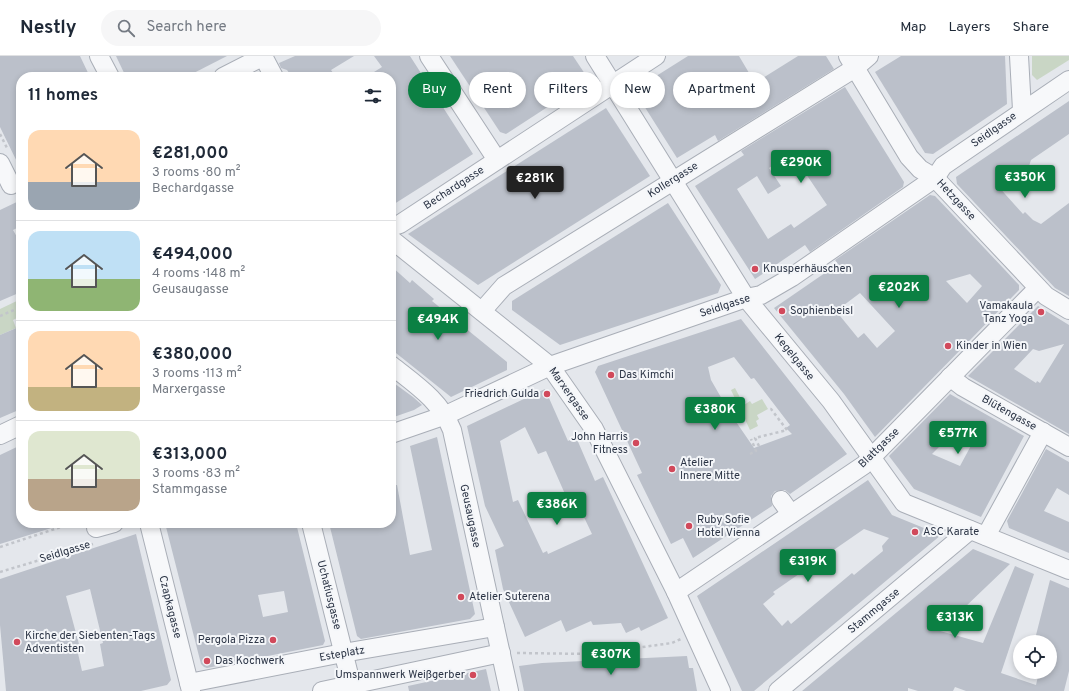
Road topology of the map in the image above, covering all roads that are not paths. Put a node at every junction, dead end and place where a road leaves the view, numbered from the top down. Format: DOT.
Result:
graph roads {
  1 [pos="99,56"];
  2 [pos="264,56"];
  3 [pos="429,56"];
  4 [pos="595,56"];
  5 [pos="656,56"];
  6 [pos="869,56"];
  7 [pos="1019,56"];
  8 [pos="851,62"];
  9 [pos="107,72"];
  10 [pos="233,72"];
  11 [pos="272,72"];
  12 [pos="631,72"];
  13 [pos="610,79"];
  14 [pos="1069,80"];
  15 [pos="610,86"];
  16 [pos="628,108"];
  17 [pos="1022,110"];
  18 [pos="497,160"];
  19 [pos="0,163"];
  20 [pos="935,178"];
  21 [pos="673,180"];
  22 [pos="11,185"];
  23 [pos="396,225"];
  24 [pos="396,243"];
  25 [pos="1038,288"];
  26 [pos="746,298"];
  27 [pos="1069,310"];
  28 [pos="482,311"];
  29 [pos="550,366"];
  30 [pos="396,369"];
  31 [pos="950,377"];
  32 [pos="446,415"];
  33 [pos="16,427"];
  34 [pos="396,432"];
  35 [pos="1043,432"];
  36 [pos="0,435"];
  37 [pos="1069,447"];
  38 [pos="870,457"];
  39 [pos="150,528"];
  40 [pos="311,528"];
  41 [pos="978,533"];
  42 [pos="1069,570"];
  43 [pos="676,592"];
  44 [pos="495,627"];
  45 [pos="343,653"];
  46 [pos="501,653"];
  47 [pos="190,687"];
  48 [pos="352,688"];
  49 [pos="322,691"];
  50 [pos="509,691"];
  51 [pos="721,691"];
  52 [pos="778,691"];
  1 -- 9 [label="street"];
  2 -- 10 [label="street"];
  2 -- 11 [label="street"];
  3 -- 18 [label="street"];
  4 -- 13 [label="street, Kegelgasse"];
  5 -- 12 [label="street, Bechardgasse"];
  6 -- 8 [label="street, Kollergasse"];
  7 -- 17 [label="street"];
  8 -- 20 [label="street, Hetzgasse"];
  8 -- 21 [label="street, Kollergasse"];
  14 -- 17 [label="street, Seidlgasse"];
  15 -- 18 [label="street, Bechardgasse"];
  16 -- 21 [label="street, Kegelgasse"];
  17 -- 20 [label="street, Seidlgasse"];
  18 -- 23 [label="street, Bechardgasse"];
  19 -- 22 [label="street"];
  20 -- 25 [label="street, Hetzgasse"];
  20 -- 26 [label="street, Seidlgasse"];
  21 -- 26 [label="street, Kegelgasse"];
  21 -- 28 [label="street, Kollergasse"];
  24 -- 28 [label="street, Marxergasse"];
  25 -- 27 [label="street, Hetzgasse"];
  25 -- 31 [label="street, Blattgasse"];
  26 -- 29 [label="street, Seidlgasse"];
  26 -- 38 [label="street, Kegelgasse"];
  28 -- 29 [label="street, Marxergasse"];
  29 -- 32 [label="street, Seidlgasse"];
  29 -- 43 [label="street, Marxergasse"];
  30 -- 32 [label="street, Geusaugasse"];
  31 -- 35 [label="street, Blütengasse"];
  31 -- 38 [label="street, Blattgasse"];
  32 -- 34 [label="street, Seidlgasse"];
  32 -- 44 [label="street, Geusaugasse"];
  33 -- 36 [label="street"];
  35 -- 37 [label="street, Blütengasse"];
  35 -- 41 [label="street, Stammgasse"];
  38 -- 41 [label="street, Kegelgasse"];
  38 -- 43 [label="street, Blattgasse"];
  39 -- 47 [label="street, Czapkagasse"];
  40 -- 45 [label="street, Uchatiusgasse"];
  41 -- 42 [label="street, Kegelgasse"];
  41 -- 52 [label="street, Stammgasse"];
  43 -- 51 [label="street, Marxergasse"];
  44 -- 45 [label="street, Esteplatz"];
  44 -- 46 [label="street, Geusaugasse"];
  45 -- 47 [label="street, Esteplatz"];
  45 -- 48 [label="street, Uchatiusgasse"];
  46 -- 48 [label="street"];
  46 -- 50 [label="street, Geusaugasse"];
  48 -- 49 [label="street"];
}
